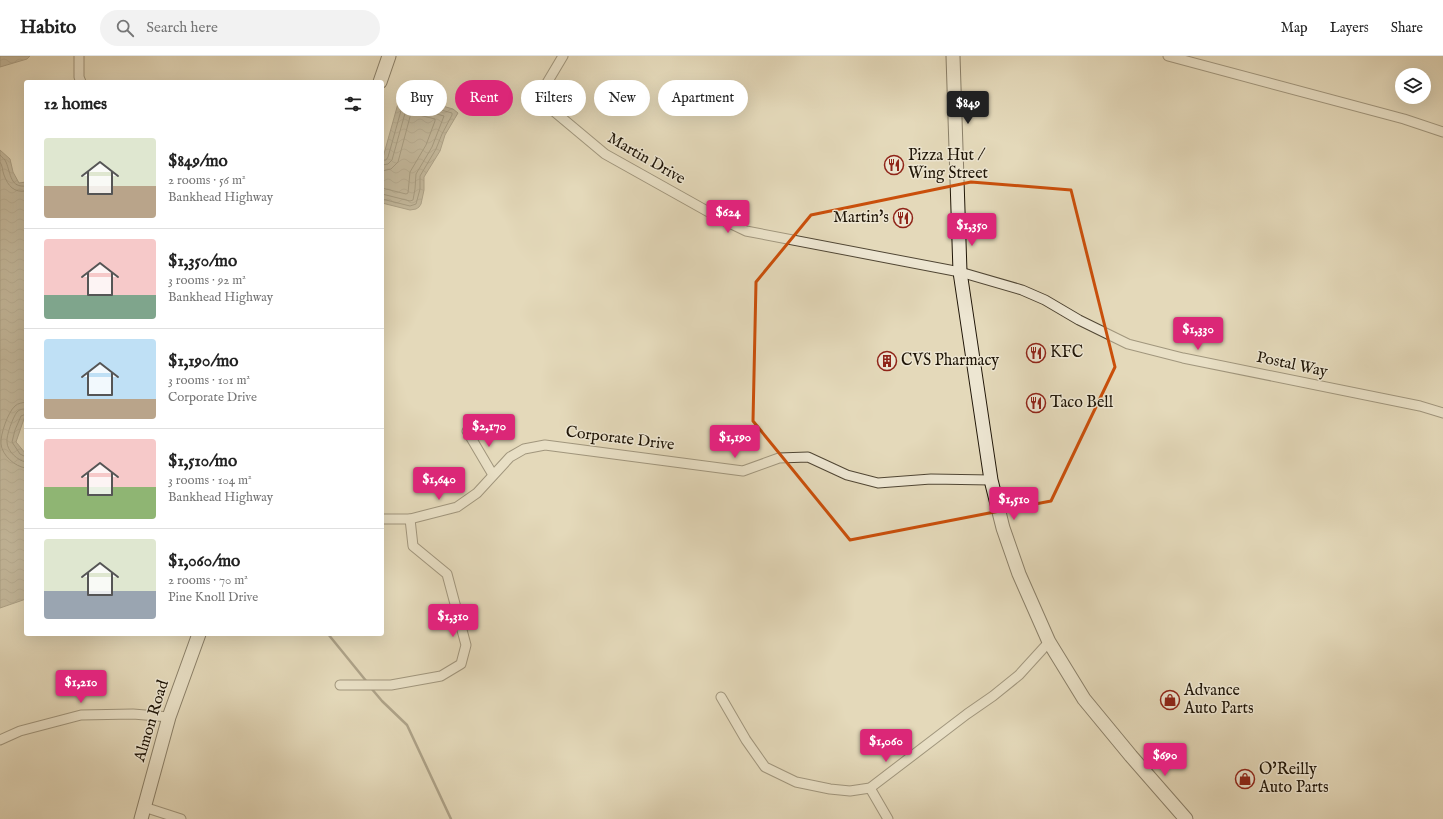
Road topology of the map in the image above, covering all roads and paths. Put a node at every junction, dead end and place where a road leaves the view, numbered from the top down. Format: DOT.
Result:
graph roads {
  1 [pos="79,56"];
  2 [pos="389,56"];
  3 [pos="563,56"];
  4 [pos="953,56"];
  5 [pos="1168,56"];
  6 [pos="80,80"];
  7 [pos="381,80"];
  8 [pos="1443,132"];
  9 [pos="960,272"];
  10 [pos="1443,412"];
  11 [pos="467,431"];
  12 [pos="492,475"];
  13 [pos="991,480"];
  14 [pos="384,519"];
  15 [pos="410,520"];
  16 [pos="197,636"];
  17 [pos="1049,642"];
  18 [pos="340,685"];
  19 [pos="721,697"];
  20 [pos="169,717"];
  21 [pos="0,740"];
  22 [pos="870,788"];
  23 [pos="142,813"];
  24 [pos="181,819"];
  25 [pos="888,819"];
  26 [pos="1186,819"];
  1 -- 6 [label="street"];
  2 -- 7 [label="main road"];
  3 -- 9 [label="street, Martin Drive"];
  4 -- 9 [label="main road"];
  5 -- 8 [label="street"];
  9 -- 10 [label="street, Postal Way"];
  9 -- 13 [label="main road"];
  11 -- 12 [label="street"];
  12 -- 13 [label="street, Corporate Drive"];
  12 -- 15 [label="street, Corporate Drive"];
  13 -- 17 [label="main road"];
  14 -- 15 [label="street, Corporate Drive"];
  15 -- 18 [label="street"];
  16 -- 20 [label="main road, Almon Road"];
  17 -- 22 [label="street"];
  17 -- 26 [label="main road"];
  19 -- 22 [label="street"];
  20 -- 21 [label="street"];
  20 -- 23 [label="main road, Almon Road"];
  22 -- 25 [label="street"];
  23 -- 24 [label="street"];
}
